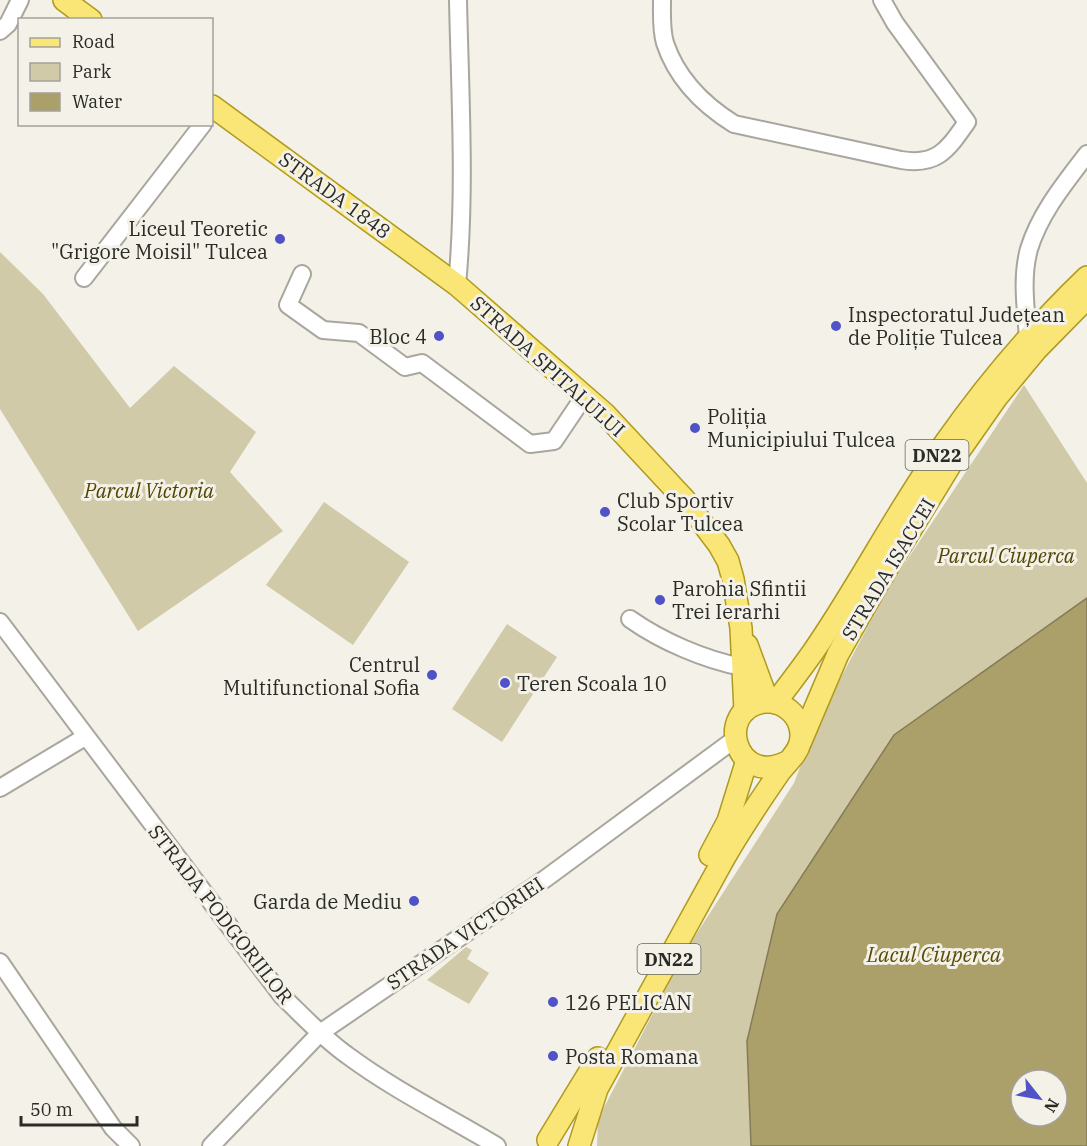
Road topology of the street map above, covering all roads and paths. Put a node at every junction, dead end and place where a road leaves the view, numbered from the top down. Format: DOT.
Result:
graph roads {
  1 [pos="20,0"];
  2 [pos="64,0"];
  3 [pos="458,0"];
  4 [pos="662,0"];
  5 [pos="882,0"];
  6 [pos="88,18"];
  7 [pos="0,31"];
  8 [pos="213,115"];
  9 [pos="200,126"];
  10 [pos="1087,154"];
  11 [pos="302,274"];
  12 [pos="1087,277"];
  13 [pos="84,278"];
  14 [pos="457,285"];
  15 [pos="1087,298"];
  16 [pos="1028,338"];
  17 [pos="585,396"];
  18 [pos="630,619"];
  19 [pos="0,622"];
  20 [pos="741,628"];
  21 [pos="742,667"];
  22 [pos="772,702"];
  23 [pos="745,711"];
  24 [pos="85,737"];
  25 [pos="735,740"];
  26 [pos="801,742"];
  27 [pos="747,760"];
  28 [pos="787,762"];
  29 [pos="0,788"];
  30 [pos="0,962"];
  31 [pos="320,1033"];
  32 [pos="541,1143"];
  33 [pos="131,1146"];
  34 [pos="211,1146"];
  35 [pos="497,1146"];
  36 [pos="571,1146"];
  37 [pos="579,1146"];
  1 -- 7 [label="street"];
  2 -- 6 [label="main road"];
  3 -- 14 [label="street, STRADA SPITALULUI"];
  4 -- 5 [label="street"];
  8 -- 14 [label="main road, STRADA 1848"];
  9 -- 13 [label="street"];
  10 -- 16 [label="street"];
  11 -- 17 [label="street"];
  12 -- 16 [label="main road, STRADA ISACCEI / DN22"];
  14 -- 17 [label="main road, STRADA SPITALULUI"];
  15 -- 26 [label="main road, STRADA ISACCEI / DN22"];
  16 -- 22 [label="main road, STRADA ISACCEI / DN22"];
  17 -- 20 [label="main road, STRADA SPITALULUI"];
  18 -- 21 [label="street"];
  19 -- 24 [label="street, STRADA PODGORIILOR"];
  20 -- 21 [label="main road, STRADA SPITALULUI"];
  20 -- 22 [label="main road, STRADA SPITALULUI"];
  21 -- 23 [label="main road, STRADA SPITALULUI"];
  22 -- 23 [label="main road"];
  22 -- 26 [label="main road"];
  23 -- 25 [label="main road"];
  24 -- 29 [label="street"];
  24 -- 31 [label="street, STRADA PODGORIILOR"];
  25 -- 27 [label="main road"];
  25 -- 31 [label="street, STRADA VICTORIEI"];
  26 -- 28 [label="main road, STRADA ISACCEI / DN22"];
  27 -- 28 [label="main road"];
  27 -- 32 [label="main road, DN22"];
  28 -- 37 [label="main road, STRADA ISACCEI / DN22"];
  30 -- 33 [label="street"];
  31 -- 34 [label="street, STRADA VICTORIEI"];
  31 -- 35 [label="street, STRADA PODGORIILOR"];
  32 -- 36 [label="main road"];
}
